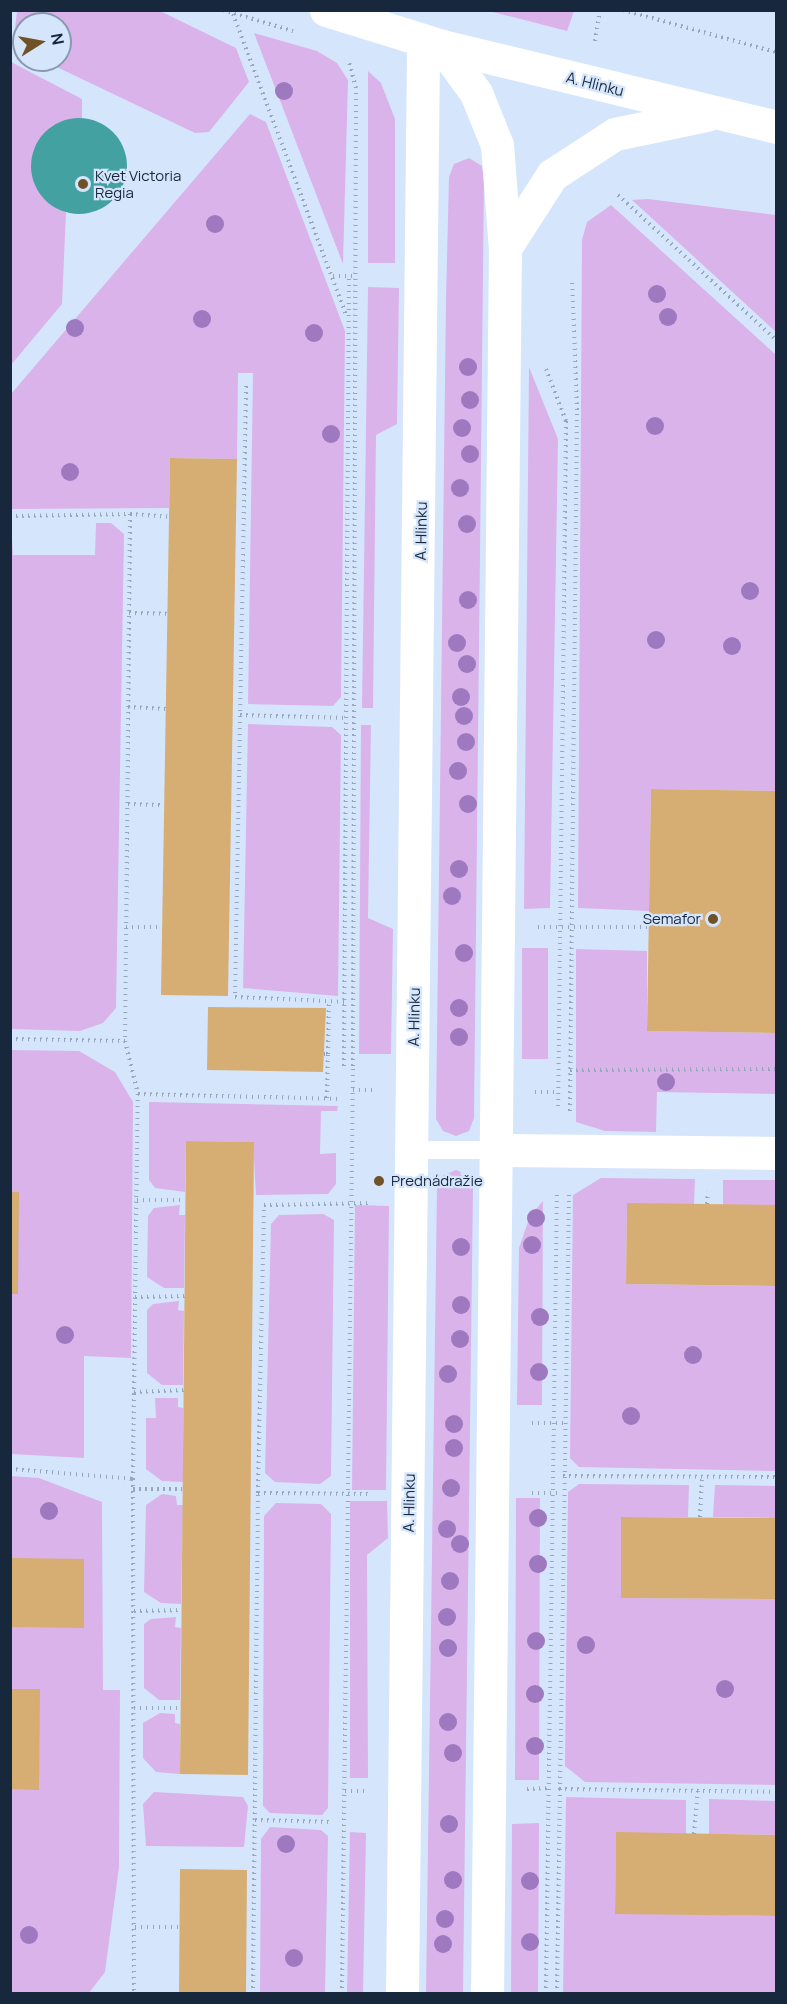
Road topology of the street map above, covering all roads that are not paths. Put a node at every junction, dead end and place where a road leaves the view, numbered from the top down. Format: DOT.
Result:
graph roads {
  1 [pos="326,10"];
  2 [pos="433,43"];
  3 [pos="713,114"];
  4 [pos="777,127"];
  5 [pos="505,248"];
  6 [pos="413,1150"];
  7 [pos="497,1150"];
  8 [pos="777,1153"];
  9 [pos="402,1994"];
  10 [pos="487,1994"];
  1 -- 2 [label="street, A. Hlinku"];
  2 -- 3 [label="street, A. Hlinku"];
  2 -- 5 [label="street"];
  2 -- 6 [label="street, A. Hlinku"];
  3 -- 4 [label="street, A. Hlinku"];
  3 -- 5 [label="street, A. Hlinku"];
  5 -- 7 [label="street"];
  6 -- 7 [label="lane"];
  6 -- 9 [label="street, A. Hlinku"];
  7 -- 8 [label="street"];
  7 -- 10 [label="street"];
}
